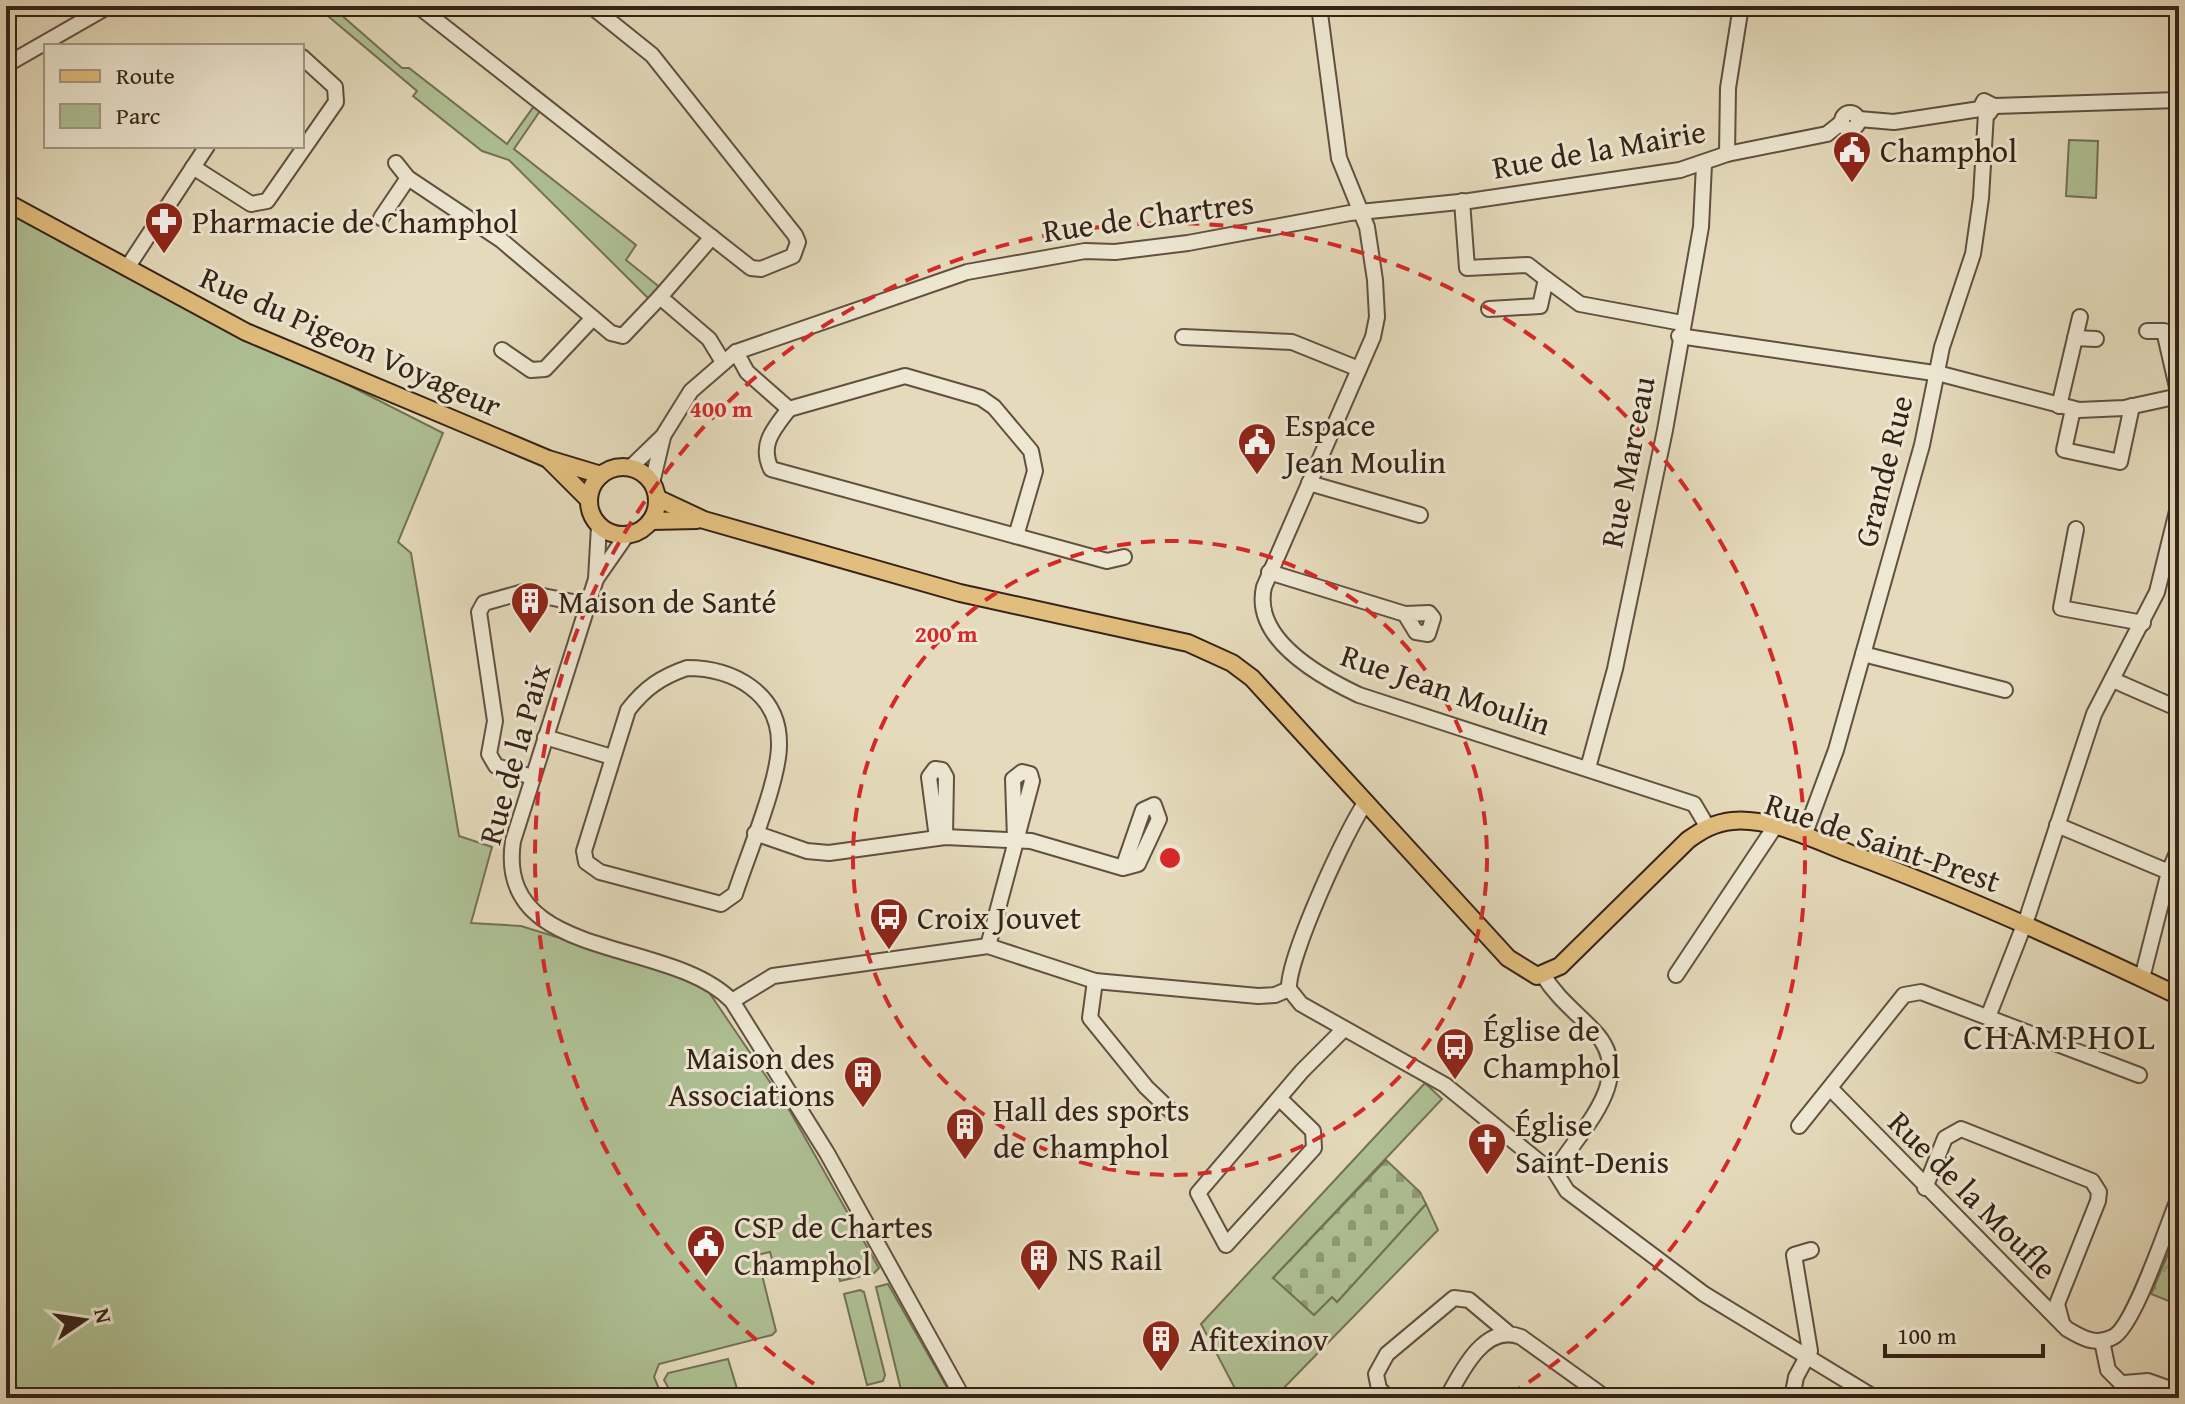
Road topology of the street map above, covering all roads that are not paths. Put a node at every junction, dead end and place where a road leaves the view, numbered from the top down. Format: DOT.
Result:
graph roads {
  1 [pos="109,6"];
  2 [pos="418,6"];
  3 [pos="591,6"];
  4 [pos="1319,6"];
  5 [pos="1741,6"];
  6 [pos="304,59"];
  7 [pos="6,65"];
  8 [pos="2179,100"];
  9 [pos="1987,110"];
  10 [pos="206,148"];
  11 [pos="304,148"];
  12 [pos="304,148"];
  13 [pos="1727,154"];
  14 [pos="396,163"];
  15 [pos="1704,164"];
  16 [pos="193,167"];
  17 [pos="408,178"];
  18 [pos="1462,201"];
  19 [pos="6,202"];
  20 [pos="1361,213"];
  21 [pos="381,218"];
  22 [pos="712,237"];
  23 [pos="127,268"];
  24 [pos="1546,279"];
  25 [pos="660,297"];
  26 [pos="1489,309"];
  27 [pos="2080,317"];
  28 [pos="593,318"];
  29 [pos="1680,330"];
  30 [pos="2147,331"];
  31 [pos="1183,337"];
  32 [pos="2075,338"];
  33 [pos="2096,339"];
  34 [pos="502,350"];
  35 [pos="736,352"];
  36 [pos="723,362"];
  37 [pos="1359,369"];
  38 [pos="1935,374"];
  39 [pos="2132,406"];
  40 [pos="2066,407"];
  41 [pos="789,409"];
  42 [pos="663,436"];
  43 [pos="548,459"];
  44 [pos="630,468"];
  45 [pos="601,475"];
  46 [pos="1309,483"];
  47 [pos="654,490"];
  48 [pos="588,499"];
  49 [pos="2179,503"];
  50 [pos="1420,515"];
  51 [pos="704,520"];
  52 [pos="651,521"];
  53 [pos="599,526"];
  54 [pos="2076,529"];
  55 [pos="626,536"];
  56 [pos="1016,536"];
  57 [pos="1124,557"];
  58 [pos="1269,572"];
  59 [pos="596,579"];
  60 [pos="588,605"];
  61 [pos="1405,614"];
  62 [pos="2143,623"];
  63 [pos="1863,654"];
  64 [pos="2113,680"];
  65 [pos="2005,690"];
  66 [pos="2179,709"];
  67 [pos="545,737"];
  68 [pos="612,757"];
  69 [pos="1588,768"];
  70 [pos="532,777"];
  71 [pos="1366,802"];
  72 [pos="2057,825"];
  73 [pos="1707,826"];
  74 [pos="1774,828"];
  75 [pos="755,833"];
  76 [pos="1804,836"];
  77 [pos="1015,839"];
  78 [pos="2179,848"];
  79 [pos="1123,868"];
  80 [pos="2171,881"];
  81 [pos="2025,923"];
  82 [pos="988,946"];
  83 [pos="1543,975"];
  84 [pos="1676,975"];
  85 [pos="2142,978"];
  86 [pos="1095,981"];
  87 [pos="1289,989"];
  88 [pos="2179,996"];
  89 [pos="732,1001"];
  90 [pos="1991,1018"];
  91 [pos="1344,1029"];
  92 [pos="2139,1075"];
  93 [pos="1830,1088"];
  94 [pos="1279,1098"];
  95 [pos="1172,1112"];
  96 [pos="1799,1126"];
  97 [pos="1551,1165"];
  98 [pos="1925,1188"];
  99 [pos="2179,1197"];
  100 [pos="1811,1250"];
  101 [pos="2062,1324"];
  102 [pos="1507,1332"];
  103 [pos="2102,1341"];
  104 [pos="1804,1357"];
  105 [pos="2124,1383"];
  106 [pos="2179,1392"];
  107 [pos="963,1398"];
  108 [pos="1389,1398"];
  109 [pos="1447,1398"];
  110 [pos="1606,1398"];
  111 [pos="1792,1398"];
  112 [pos="1875,1398"];
  113 [pos="2136,1398"];
  1 -- 7 [label="street"];
  2 -- 22 [label="street"];
  3 -- 22 [label="street"];
  4 -- 20 [label="street, Rue Jean Moulin"];
  5 -- 13 [label="street"];
  6 -- 12 [label="street"];
  8 -- 9 [label="street"];
  9 -- 13 [label="street, Rue de la Mairie"];
  9 -- 38 [label="street, Grande Rue"];
  10 -- 16 [label="street"];
  11 -- 16 [label="street"];
  13 -- 15 [label="street, Rue de la Mairie"];
  14 -- 17 [label="street"];
  15 -- 18 [label="street, Rue de la Mairie"];
  15 -- 29 [label="street, Rue Marceau"];
  16 -- 23 [label="street"];
  17 -- 21 [label="street"];
  17 -- 28 [label="street"];
  18 -- 20 [label="street, Rue de la Mairie"];
  18 -- 24 [label="street"];
  19 -- 23 [label="main road, Rue du Pigeon Voyageur"];
  20 -- 35 [label="street, Rue de Chartres"];
  20 -- 37 [label="street, Rue Jean Moulin"];
  22 -- 25 [label="street"];
  23 -- 43 [label="main road, Rue du Pigeon Voyageur"];
  24 -- 26 [label="street"];
  24 -- 29 [label="street"];
  25 -- 28 [label="street"];
  25 -- 36 [label="street"];
  27 -- 32 [label="street"];
  28 -- 34 [label="street"];
  29 -- 38 [label="street"];
  29 -- 69 [label="street, Rue Marceau"];
  30 -- 39 [label="street"];
  31 -- 37 [label="street"];
  32 -- 33 [label="street"];
  32 -- 40 [label="street"];
  35 -- 36 [label="street, Rue de Chartres"];
  35 -- 41 [label="street"];
  36 -- 42 [label="street, Rue de Chartres"];
  37 -- 46 [label="street, Rue Jean Moulin"];
  38 -- 40 [label="street"];
  38 -- 63 [label="street, Grande Rue"];
  39 -- 40 [label="street"];
  39 -- 40 [label="street"];
  41 -- 56 [label="street"];
  41 -- 56 [label="street"];
  42 -- 44 [label="street"];
  42 -- 47 [label="street"];
  43 -- 45 [label="main road, Rue du Pigeon Voyageur"];
  43 -- 48 [label="main road, Rue du Pigeon Voyageur"];
  44 -- 45 [label="main road"];
  44 -- 47 [label="main road"];
  45 -- 48 [label="main road"];
  46 -- 50 [label="street"];
  46 -- 58 [label="street, Rue Jean Moulin"];
  47 -- 51 [label="main road"];
  47 -- 52 [label="main road"];
  48 -- 53 [label="main road"];
  49 -- 62 [label="street"];
  51 -- 52 [label="main road"];
  51 -- 71 [label="main road"];
  52 -- 55 [label="main road"];
  53 -- 55 [label="main road"];
  53 -- 59 [label="street, Rue de la Paix"];
  54 -- 62 [label="street"];
  55 -- 59 [label="street, Rue de la Paix"];
  56 -- 57 [label="street"];
  58 -- 61 [label="street"];
  58 -- 69 [label="street, Rue Jean Moulin"];
  59 -- 60 [label="street, Rue de la Paix"];
  60 -- 67 [label="street, Rue de la Paix"];
  60 -- 70 [label="street"];
  62 -- 64 [label="street"];
  63 -- 65 [label="street"];
  63 -- 76 [label="street, Grande Rue"];
  64 -- 66 [label="street"];
  64 -- 72 [label="street"];
  67 -- 68 [label="street"];
  67 -- 70 [label="street, Rue de la Paix"];
  68 -- 75 [label="street"];
  68 -- 75 [label="street"];
  69 -- 73 [label="street, Rue Jean Moulin"];
  70 -- 89 [label="street, Rue de la Paix"];
  71 -- 83 [label="main road"];
  71 -- 87 [label="street"];
  72 -- 80 [label="street"];
  72 -- 81 [label="street"];
  73 -- 74 [label="main road, Rue de Saint-Prest"];
  73 -- 83 [label="main road"];
  74 -- 76 [label="main road, Rue de Saint-Prest"];
  74 -- 84 [label="street"];
  75 -- 77 [label="street"];
  76 -- 81 [label="main road, Rue de Saint-Prest"];
  77 -- 79 [label="street"];
  77 -- 82 [label="street"];
  78 -- 80 [label="street"];
  80 -- 85 [label="street"];
  81 -- 85 [label="main road, Rue de Saint-Prest"];
  81 -- 90 [label="street"];
  82 -- 86 [label="street"];
  82 -- 89 [label="street"];
  83 -- 97 [label="street"];
  85 -- 88 [label="main road, Rue de Saint-Prest"];
  86 -- 87 [label="street"];
  86 -- 95 [label="street"];
  87 -- 91 [label="street"];
  89 -- 107 [label="street"];
  90 -- 92 [label="street"];
  90 -- 93 [label="street"];
  91 -- 94 [label="street"];
  91 -- 97 [label="street"];
  93 -- 96 [label="street"];
  93 -- 98 [label="street, Rue de la Moufle"];
  94 -- 94 [label="street"];
  97 -- 104 [label="street"];
  98 -- 101 [label="street, Rue de la Moufle"];
  98 -- 101 [label="street"];
  99 -- 103 [label="street"];
  100 -- 104 [label="street"];
  101 -- 103 [label="street, Rue de la Moufle"];
  102 -- 108 [label="street"];
  102 -- 109 [label="street"];
  102 -- 110 [label="street"];
  103 -- 105 [label="street"];
  104 -- 111 [label="street"];
  104 -- 112 [label="street"];
  105 -- 106 [label="street"];
  105 -- 113 [label="street"];
}
